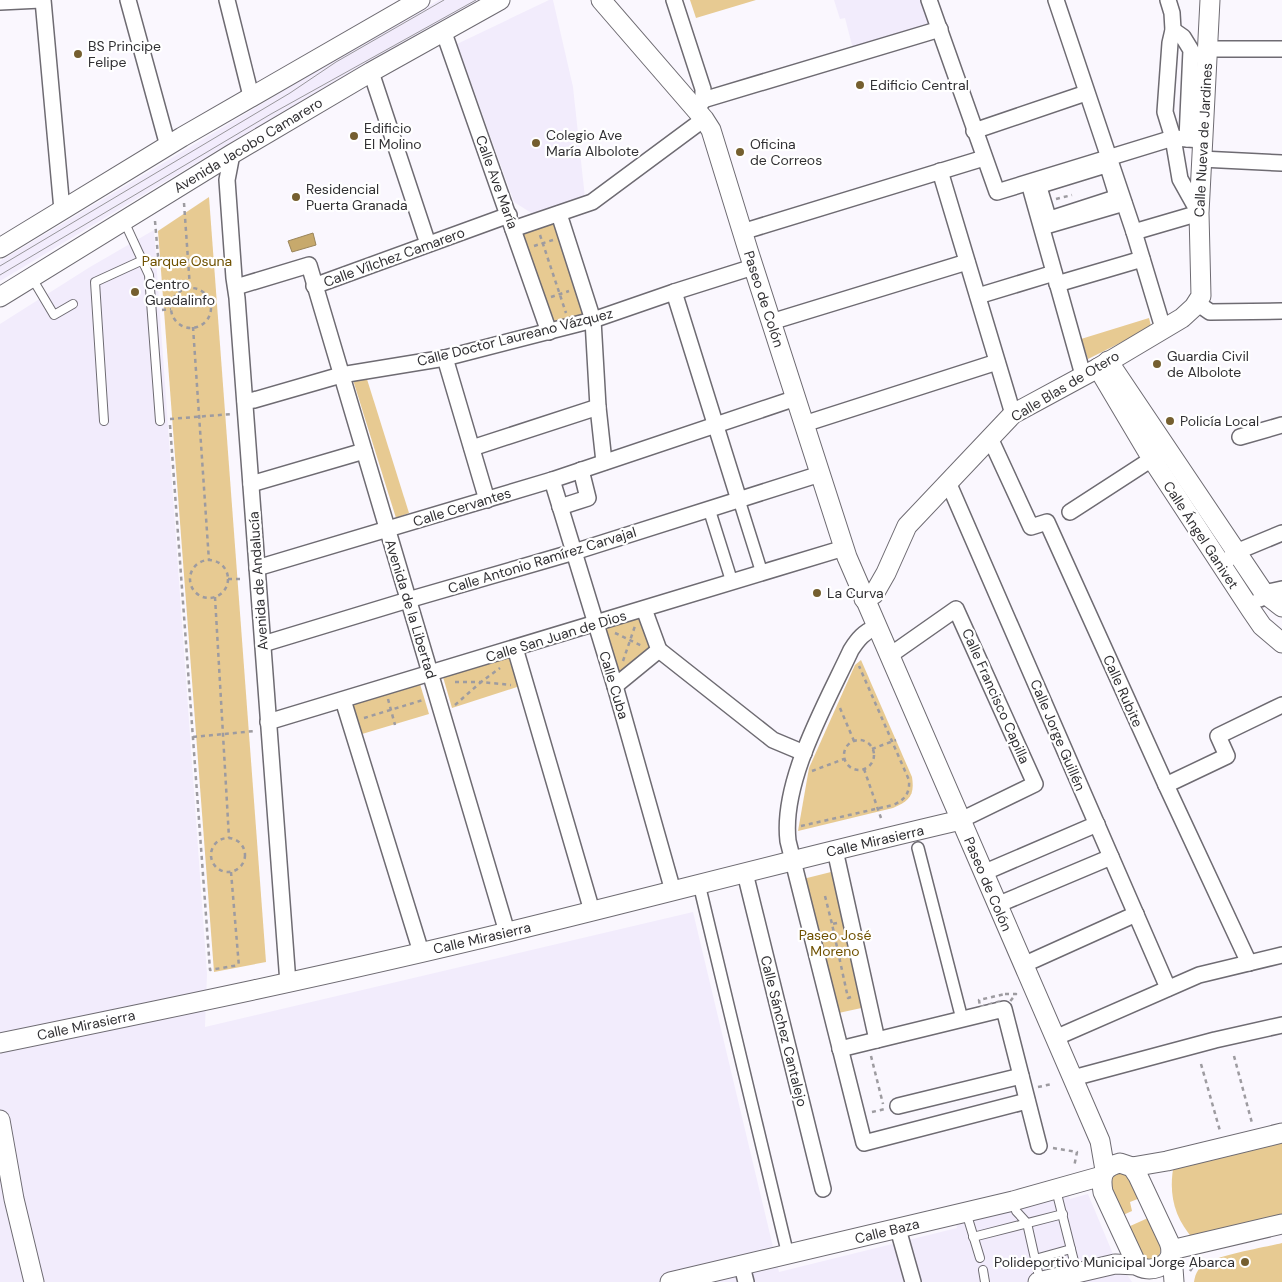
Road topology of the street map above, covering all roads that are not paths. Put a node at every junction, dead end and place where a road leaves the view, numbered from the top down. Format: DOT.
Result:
graph roads {
  1 [pos="42,0"];
  2 [pos="128,0"];
  3 [pos="227,0"];
  4 [pos="420,0"];
  5 [pos="500,0"];
  6 [pos="601,0"];
  7 [pos="674,0"];
  8 [pos="1056,0"];
  9 [pos="1168,0"];
  10 [pos="1210,0"];
  11 [pos="932,1"];
  12 [pos="0,2"];
  13 [pos="940,29"];
  14 [pos="1173,30"];
  15 [pos="444,33"];
  16 [pos="1207,49"];
  17 [pos="1282,49"];
  18 [pos="371,72"];
  19 [pos="1086,93"];
  20 [pos="251,96"];
  21 [pos="701,110"];
  22 [pos="974,130"];
  23 [pos="1187,139"];
  24 [pos="168,146"];
  25 [pos="232,154"];
  26 [pos="984,158"];
  27 [pos="1109,158"];
  28 [pos="1201,159"];
  29 [pos="1282,163"];
  30 [pos="205,170"];
  31 [pos="940,171"];
  32 [pos="227,180"];
  33 [pos="1029,183"];
  34 [pos="1120,200"];
  35 [pos="62,210"];
  36 [pos="1199,213"];
  37 [pos="559,214"];
  38 [pos="124,221"];
  39 [pos="511,222"];
  40 [pos="1042,227"];
  41 [pos="742,232"];
  42 [pos="1134,232"];
  43 [pos="428,244"];
  44 [pos="0,248"];
  45 [pos="1142,259"];
  46 [pos="143,260"];
  47 [pos="967,262"];
  48 [pos="753,267"];
  49 [pos="32,278"];
  50 [pos="1056,278"];
  51 [pos="314,286"];
  52 [pos="236,287"];
  53 [pos="674,292"];
  54 [pos="978,296"];
  55 [pos="0,297"];
  56 [pos="1197,303"];
  57 [pos="73,304"];
  58 [pos="1282,311"];
  59 [pos="593,320"];
  60 [pos="772,322"];
  61 [pos="1163,328"];
  62 [pos="549,332"];
  63 [pos="445,358"];
  64 [pos="997,362"];
  65 [pos="1096,368"];
  66 [pos="341,375"];
  67 [pos="796,398"];
  68 [pos="245,407"];
  69 [pos="598,407"];
  70 [pos="1013,414"];
  71 [pos="104,421"];
  72 [pos="160,421"];
  73 [pos="716,424"];
  74 [pos="804,424"];
  75 [pos="1282,425"];
  76 [pos="1240,437"];
  77 [pos="990,438"];
  78 [pos="472,448"];
  79 [pos="364,451"];
  80 [pos="1160,454"];
  81 [pos="604,462"];
  82 [pos="580,470"];
  83 [pos="820,474"];
  84 [pos="552,480"];
  85 [pos="948,482"];
  86 [pos="251,484"];
  87 [pos="487,500"];
  88 [pos="739,500"];
  89 [pos="560,506"];
  90 [pos="709,509"];
  91 [pos="1070,512"];
  92 [pos="387,530"];
  93 [pos="1282,534"];
  94 [pos="844,548"];
  95 [pos="574,552"];
  96 [pos="1236,552"];
  97 [pos="1221,566"];
  98 [pos="257,568"];
  99 [pos="762,573"];
  100 [pos="732,582"];
  101 [pos="1273,591"];
  102 [pos="864,599"];
  103 [pos="408,600"];
  104 [pos="1282,607"];
  105 [pos="644,609"];
  106 [pos="1251,610"];
  107 [pos="594,624"];
  108 [pos="876,627"];
  109 [pos="1282,643"];
  110 [pos="263,644"];
  111 [pos="515,648"];
  112 [pos="659,650"];
  113 [pos="889,656"];
  114 [pos="430,674"];
  115 [pos="615,686"];
  116 [pos="344,700"];
  117 [pos="1282,705"];
  118 [pos="269,726"];
  119 [pos="809,758"];
  120 [pos="1166,785"];
  121 [pos="961,820"];
  122 [pos="1097,824"];
  123 [pos="918,848"];
  124 [pos="835,850"];
  125 [pos="1111,857"];
  126 [pos="794,860"];
  127 [pos="745,873"];
  128 [pos="984,873"];
  129 [pos="699,884"];
  130 [pos="673,891"];
  131 [pos="997,905"];
  132 [pos="592,911"];
  133 [pos="1136,914"];
  134 [pos="507,932"];
  135 [pos="421,952"];
  136 [pos="1282,955"];
  137 [pos="1249,962"];
  138 [pos="1023,965"];
  139 [pos="288,983"];
  140 [pos="1168,988"];
  141 [pos="962,1019"];
  142 [pos="1282,1025"];
  143 [pos="1055,1038"];
  144 [pos="872,1041"];
  145 [pos="0,1043"];
  146 [pos="840,1049"];
  147 [pos="1021,1076"];
  148 [pos="1072,1078"];
  149 [pos="1027,1101"];
  150 [pos="898,1106"];
  151 [pos="0,1120"];
  152 [pos="1282,1133"];
  153 [pos="1039,1146"];
  154 [pos="1115,1169"];
  155 [pos="823,1189"];
  156 [pos="1056,1190"];
  157 [pos="1014,1201"];
  158 [pos="966,1212"];
  159 [pos="1063,1214"];
  160 [pos="1026,1223"];
  161 [pos="1282,1224"];
  162 [pos="898,1229"];
  163 [pos="973,1237"];
  164 [pos="1072,1249"];
  165 [pos="788,1255"];
  166 [pos="1171,1255"];
  167 [pos="980,1258"];
  168 [pos="1035,1259"];
  169 [pos="983,1270"];
  170 [pos="1142,1272"];
  171 [pos="1077,1273"];
  172 [pos="744,1274"];
  173 [pos="1182,1278"];
  174 [pos="34,1282"];
  175 [pos="670,1282"];
  176 [pos="913,1282"];
  177 [pos="985,1282"];
  178 [pos="1039,1282"];
  1 -- 12 [label="street"];
  1 -- 35 [label="street"];
  2 -- 24 [label="street"];
  3 -- 20 [label="street"];
  4 -- 20 [label="street"];
  5 -- 15 [label="street, Avenida Jacobo Camarero"];
  6 -- 21 [label="street, Paseo de Colón"];
  7 -- 21 [label="street"];
  8 -- 19 [label="street"];
  9 -- 14 [label="street"];
  10 -- 16 [label="street, Calle Nueva de Jardines"];
  11 -- 13 [label="street"];
  13 -- 21 [label="street, Calle Vílchez Camarero"];
  13 -- 22 [label="street"];
  14 -- 23 [label="street"];
  14 -- 23 [label="street"];
  15 -- 18 [label="street, Avenida Jacobo Camarero"];
  15 -- 39 [label="street, Calle Ave María"];
  16 -- 17 [label="street"];
  16 -- 23 [label="street, Calle Nueva de Jardines"];
  18 -- 25 [label="street, Avenida Jacobo Camarero"];
  18 -- 43 [label="street"];
  19 -- 22 [label="street"];
  19 -- 27 [label="street"];
  20 -- 24 [label="street"];
  21 -- 37 [label="street, Calle Vílchez Camarero"];
  21 -- 41 [label="street, Paseo de Colón"];
  22 -- 26 [label="street"];
  23 -- 27 [label="street"];
  23 -- 28 [label="street, Calle Nueva de Jardines"];
  23 -- 36 [label="street"];
  24 -- 35 [label="street"];
  25 -- 30 [label="street, Avenida Jacobo Camarero"];
  25 -- 32 [label="street, Avenida de Andalucía"];
  26 -- 31 [label="street"];
  26 -- 33 [label="street"];
  27 -- 33 [label="street"];
  27 -- 34 [label="street"];
  28 -- 29 [label="street"];
  28 -- 36 [label="street, Calle Nueva de Jardines"];
  30 -- 32 [label="street"];
  30 -- 38 [label="street, Avenida Jacobo Camarero"];
  31 -- 41 [label="street"];
  31 -- 47 [label="street"];
  32 -- 52 [label="street, Avenida de Andalucía"];
  33 -- 40 [label="street"];
  34 -- 34 [label="street"];
  34 -- 40 [label="street"];
  34 -- 42 [label="street"];
  35 -- 44 [label="street"];
  36 -- 42 [label="street"];
  36 -- 56 [label="street, Calle Nueva de Jardines"];
  37 -- 39 [label="street, Calle Vílchez Camarero"];
  37 -- 59 [label="street"];
  38 -- 46 [label="lane"];
  38 -- 49 [label="street, Avenida Jacobo Camarero"];
  39 -- 43 [label="street, Calle Vílchez Camarero"];
  39 -- 62 [label="street, Calle Ave María"];
  40 -- 50 [label="street"];
  41 -- 48 [label="street, Paseo de Colón"];
  42 -- 45 [label="street"];
  43 -- 51 [label="street, Calle Vílchez Camarero"];
  45 -- 50 [label="street"];
  45 -- 61 [label="street"];
  46 -- 71 [label="lane"];
  46 -- 72 [label="lane"];
  47 -- 54 [label="street"];
  47 -- 60 [label="street"];
  48 -- 53 [label="street, Calle Doctor Laureano Vázquez"];
  48 -- 60 [label="street, Paseo de Colón"];
  49 -- 55 [label="street, Avenida Jacobo Camarero"];
  49 -- 57 [label="lane"];
  50 -- 54 [label="street"];
  50 -- 65 [label="street"];
  51 -- 52 [label="street, Calle Vílchez Camarero"];
  51 -- 66 [label="street, Avenida de la Libertad"];
  52 -- 68 [label="street, Avenida de Andalucía"];
  53 -- 59 [label="street, Calle Doctor Laureano Vázquez"];
  53 -- 73 [label="street"];
  54 -- 64 [label="street"];
  56 -- 58 [label="street"];
  56 -- 61 [label="street, Calle Blas de Otero"];
  59 -- 62 [label="street, Calle Doctor Laureano Vázquez"];
  59 -- 69 [label="street"];
  60 -- 67 [label="street, Paseo de Colón"];
  61 -- 65 [label="street, Calle Blas de Otero"];
  62 -- 63 [label="street, Calle Doctor Laureano Vázquez"];
  63 -- 66 [label="street, Calle Doctor Laureano Vázquez"];
  63 -- 78 [label="street"];
  64 -- 70 [label="street"];
  64 -- 74 [label="street"];
  65 -- 70 [label="street, Calle Blas de Otero"];
  65 -- 80 [label="street, Calle Ángel Ganivet"];
  66 -- 68 [label="street, Calle Doctor Laureano Vázquez"];
  66 -- 79 [label="street, Avenida de la Libertad"];
  67 -- 73 [label="street, Calle Cervantes"];
  67 -- 74 [label="street, Paseo de Colón"];
  68 -- 86 [label="street, Avenida de Andalucía"];
  69 -- 78 [label="street"];
  69 -- 81 [label="street"];
  70 -- 77 [label="street, Calle Blas de Otero"];
  73 -- 81 [label="street, Calle Cervantes"];
  73 -- 88 [label="street"];
  74 -- 83 [label="street, Paseo de Colón"];
  75 -- 76 [label="street"];
  77 -- 85 [label="street, Calle Blas de Otero"];
  77 -- 120 [label="street, Calle Rubite"];
  78 -- 87 [label="street"];
  79 -- 86 [label="street"];
  79 -- 92 [label="street, Avenida de la Libertad"];
  80 -- 91 [label="street"];
  80 -- 96 [label="street, Calle Ángel Ganivet"];
  80 -- 97 [label="street, Calle Ángel Ganivet"];
  81 -- 82 [label="street, Calle Cervantes"];
  82 -- 84 [label="street, Calle Cervantes"];
  82 -- 89 [label="street"];
  83 -- 88 [label="street, Calle Antonio Ramírez Carvajal"];
  83 -- 94 [label="street, Paseo de Colón"];
  84 -- 87 [label="street, Calle Cervantes"];
  84 -- 89 [label="street, Calle Cuba"];
  85 -- 102 [label="street, Calle Blas de Otero"];
  85 -- 122 [label="street, Calle Jorge Guillén"];
  86 -- 98 [label="street, Avenida de Andalucía"];
  87 -- 92 [label="street, Calle Cervantes"];
  88 -- 90 [label="street, Calle Antonio Ramírez Carvajal"];
  88 -- 99 [label="street"];
  89 -- 95 [label="street, Calle Cuba"];
  90 -- 95 [label="street, Calle Antonio Ramírez Carvajal"];
  90 -- 100 [label="street"];
  92 -- 98 [label="street, Calle Cervantes"];
  92 -- 103 [label="street, Avenida de la Libertad"];
  93 -- 96 [label="street"];
  94 -- 99 [label="street, Calle San Juan de Dios"];
  94 -- 102 [label="street, Paseo de Colón"];
  95 -- 103 [label="street, Calle Antonio Ramírez Carvajal"];
  95 -- 107 [label="street, Calle Cuba"];
  96 -- 97 [label="street"];
  96 -- 101 [label="street, Calle Ángel Ganivet"];
  97 -- 106 [label="street, Calle Ángel Ganivet"];
  98 -- 110 [label="street, Avenida de Andalucía"];
  99 -- 100 [label="street, Calle San Juan de Dios"];
  100 -- 105 [label="street, Calle San Juan de Dios"];
  101 -- 104 [label="street, Calle Ángel Ganivet"];
  101 -- 106 [label="street"];
  102 -- 108 [label="street, Paseo de Colón"];
  103 -- 110 [label="street, Calle Antonio Ramírez Carvajal"];
  103 -- 114 [label="street, Avenida de la Libertad"];
  105 -- 107 [label="street, Calle San Juan de Dios"];
  105 -- 112 [label="street"];
  106 -- 109 [label="street, Calle Ángel Ganivet"];
  107 -- 111 [label="street, Calle San Juan de Dios"];
  107 -- 115 [label="street, Calle Cuba"];
  108 -- 113 [label="street, Paseo de Colón"];
  108 -- 119 [label="street"];
  110 -- 118 [label="street, Avenida de Andalucía"];
  111 -- 114 [label="street, Calle San Juan de Dios"];
  111 -- 132 [label="street"];
  112 -- 115 [label="street"];
  112 -- 119 [label="street"];
  113 -- 121 [label="street, Paseo de Colón"];
  113 -- 121 [label="street, Calle Francisco Capilla"];
  114 -- 116 [label="street, Calle San Juan de Dios"];
  114 -- 134 [label="street, Avenida de la Libertad"];
  115 -- 130 [label="street, Calle Cuba"];
  116 -- 118 [label="street, Calle San Juan de Dios"];
  116 -- 135 [label="street"];
  117 -- 120 [label="street"];
  118 -- 139 [label="street, Avenida de Andalucía"];
  119 -- 126 [label="street"];
  120 -- 137 [label="street, Calle Rubite"];
  121 -- 124 [label="street, Calle Mirasierra"];
  121 -- 128 [label="street, Paseo de Colón"];
  122 -- 125 [label="street, Calle Jorge Guillén"];
  122 -- 128 [label="street"];
  123 -- 141 [label="street"];
  124 -- 126 [label="street, Calle Mirasierra"];
  124 -- 144 [label="street"];
  125 -- 131 [label="street"];
  125 -- 133 [label="street, Calle Jorge Guillén"];
  126 -- 127 [label="street, Calle Mirasierra"];
  126 -- 146 [label="street"];
  127 -- 129 [label="street, Calle Mirasierra"];
  127 -- 155 [label="street, Calle Sánchez Cantalejo"];
  128 -- 131 [label="street, Paseo de Colón"];
  129 -- 130 [label="street, Calle Mirasierra"];
  129 -- 165 [label="street"];
  130 -- 132 [label="street, Calle Mirasierra"];
  131 -- 138 [label="street, Paseo de Colón"];
  132 -- 134 [label="street, Calle Mirasierra"];
  133 -- 138 [label="street"];
  133 -- 140 [label="street, Calle Jorge Guillén"];
  134 -- 135 [label="street, Calle Mirasierra"];
  135 -- 139 [label="street, Calle Mirasierra"];
  136 -- 137 [label="street"];
  137 -- 140 [label="street"];
  138 -- 143 [label="street, Paseo de Colón"];
  139 -- 145 [label="street, Calle Mirasierra"];
  140 -- 143 [label="street"];
  141 -- 144 [label="street"];
  141 -- 147 [label="street"];
  142 -- 148 [label="street"];
  143 -- 148 [label="street, Paseo de Colón"];
  144 -- 146 [label="street"];
  146 -- 149 [label="street"];
  147 -- 149 [label="street"];
  147 -- 150 [label="street"];
  148 -- 154 [label="street, Paseo de Colón"];
  149 -- 153 [label="street"];
  151 -- 174 [label="street"];
  152 -- 154 [label="street, Calle Baza"];
  154 -- 156 [label="street, Calle Baza"];
  154 -- 166 [label="street, Paseo de Colón"];
  154 -- 170 [label="street"];
  156 -- 157 [label="street, Calle Baza"];
  156 -- 159 [label="lane"];
  157 -- 158 [label="street, Calle Baza"];
  157 -- 160 [label="lane"];
  158 -- 162 [label="street, Calle Baza"];
  158 -- 163 [label="lane"];
  159 -- 160 [label="lane"];
  159 -- 164 [label="lane"];
  160 -- 163 [label="lane"];
  160 -- 168 [label="lane"];
  161 -- 166 [label="street"];
  162 -- 165 [label="street, Calle Baza"];
  162 -- 176 [label="street"];
  163 -- 167 [label="lane"];
  164 -- 168 [label="lane"];
  164 -- 171 [label="lane"];
  165 -- 172 [label="street, Calle Baza"];
  166 -- 170 [label="street"];
  166 -- 173 [label="street"];
  168 -- 178 [label="lane"];
  169 -- 177 [label="lane"];
  170 -- 171 [label="street"];
  171 -- 178 [label="street"];
  172 -- 175 [label="street, Calle Baza"];
}
